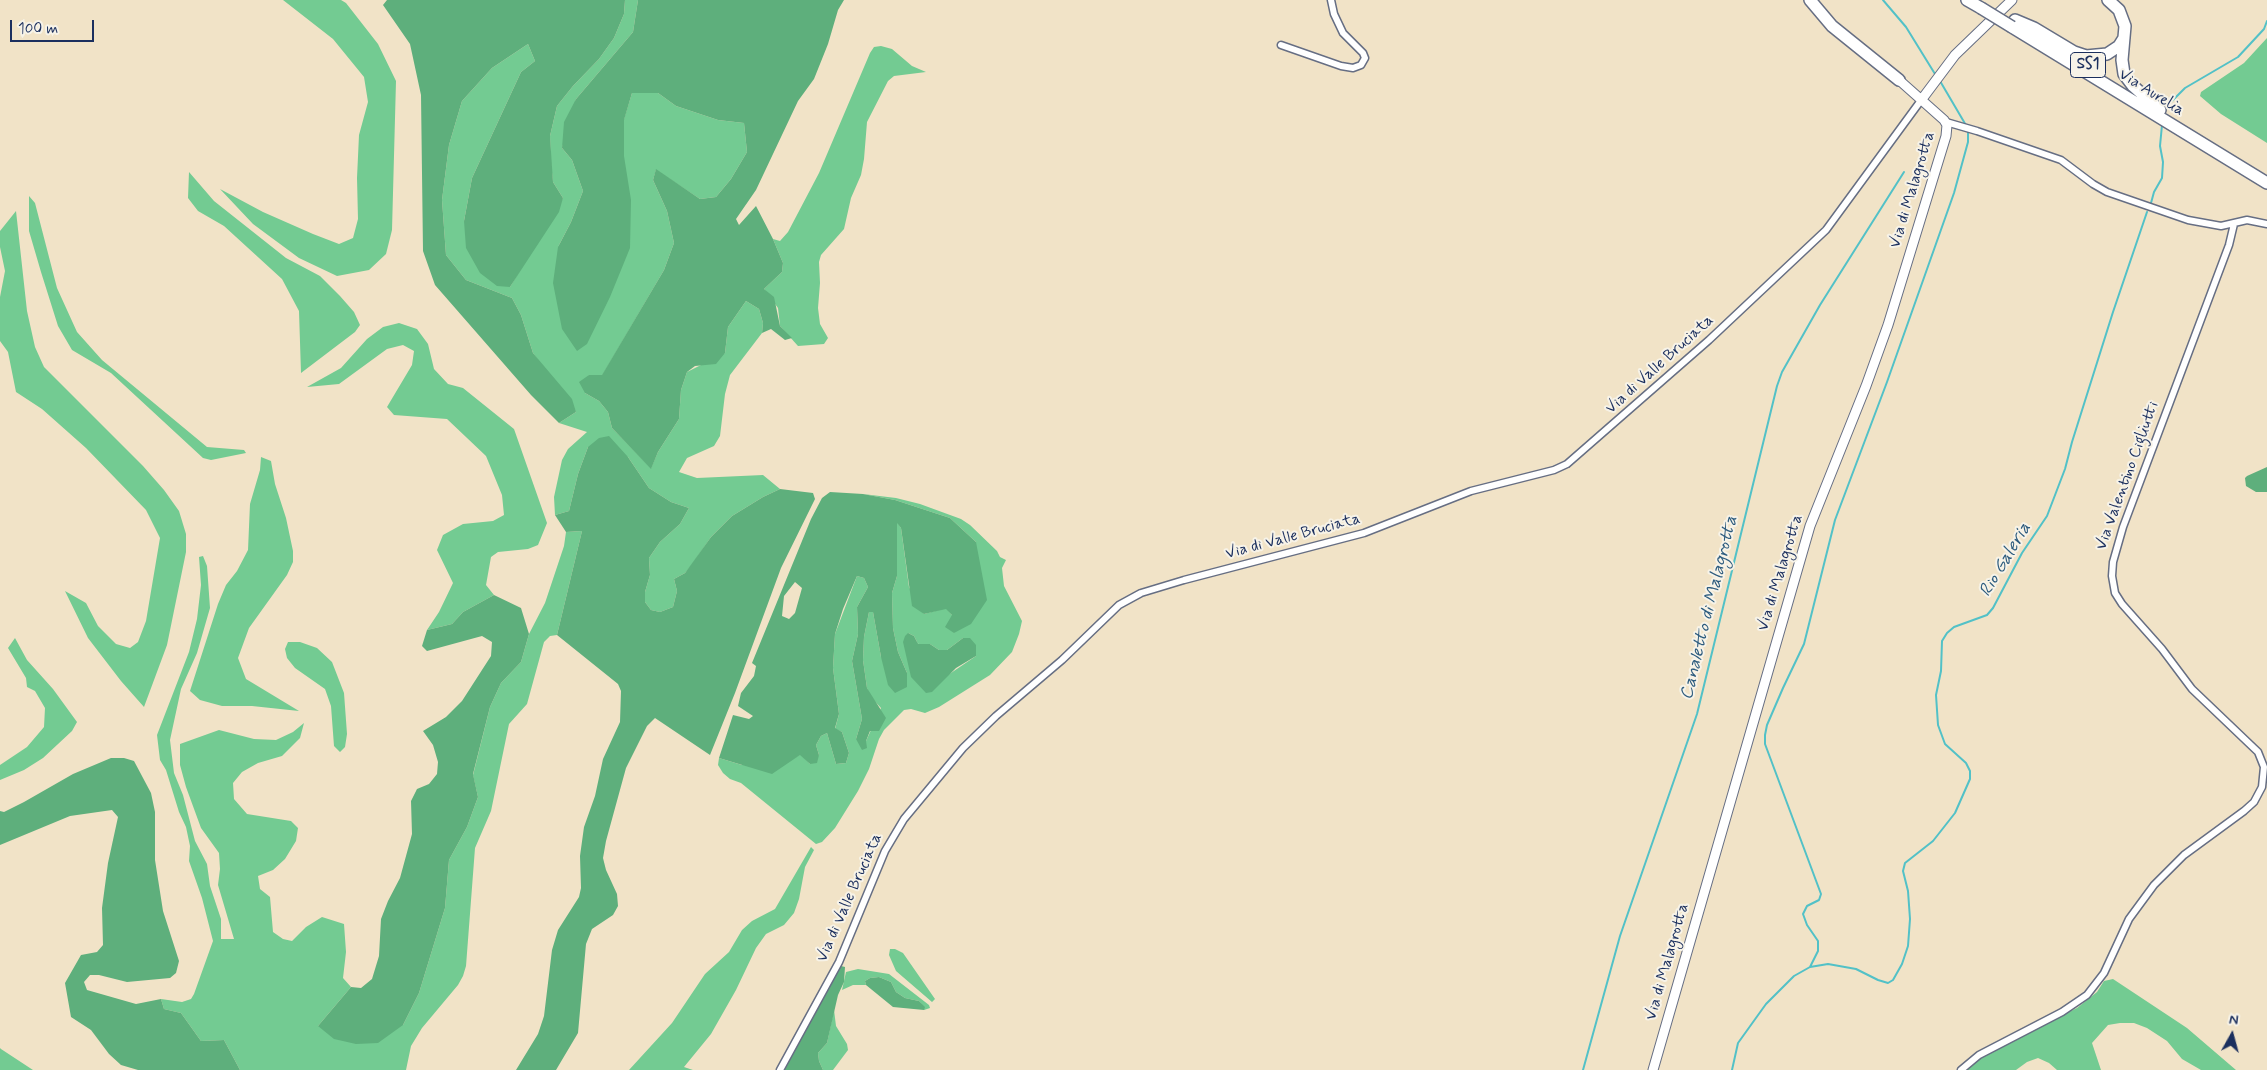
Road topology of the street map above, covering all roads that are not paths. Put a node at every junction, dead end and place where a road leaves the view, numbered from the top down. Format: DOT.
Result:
graph roads {
  1 [pos="1331,0"];
  2 [pos="1810,0"];
  3 [pos="1967,0"];
  4 [pos="2012,0"];
  5 [pos="2108,0"];
  6 [pos="1983,4"];
  7 [pos="2013,24"];
  8 [pos="2125,34"];
  9 [pos="1281,44"];
  10 [pos="1899,80"];
  11 [pos="1922,99"];
  12 [pos="2160,110"];
  13 [pos="1946,122"];
  14 [pos="2189,131"];
  15 [pos="2267,175"];
  16 [pos="2267,183"];
  17 [pos="2234,224"];
  18 [pos="2267,224"];
  19 [pos="780,1070"];
  20 [pos="1653,1070"];
  21 [pos="1961,1070"];
  1 -- 9 [label="street"];
  2 -- 10 [label="highway"];
  3 -- 6 [label="highway, Via Aurelia / SS1"];
  4 -- 11 [label="main road"];
  5 -- 8 [label="highway"];
  6 -- 7 [label="highway, Via Aurelia / SS1"];
  7 -- 8 [label="highway"];
  7 -- 12 [label="highway, Via Aurelia / SS1"];
  7 -- 14 [label="highway, Via Aurelia / SS1"];
  8 -- 12 [label="highway"];
  10 -- 11 [label="main road, Via di Malagrotta"];
  11 -- 13 [label="main road, Via di Malagrotta"];
  11 -- 19 [label="street, Via di Valle Bruciata"];
  12 -- 14 [label="highway, Via Aurelia / SS1"];
  13 -- 17 [label="street"];
  13 -- 20 [label="main road, Via di Malagrotta"];
  14 -- 15 [label="highway, Via Aurelia / SS1"];
  14 -- 16 [label="highway, Via Aurelia / SS1"];
  17 -- 18 [label="street"];
  17 -- 21 [label="street, Via Valentino Cigliutti"];
}
